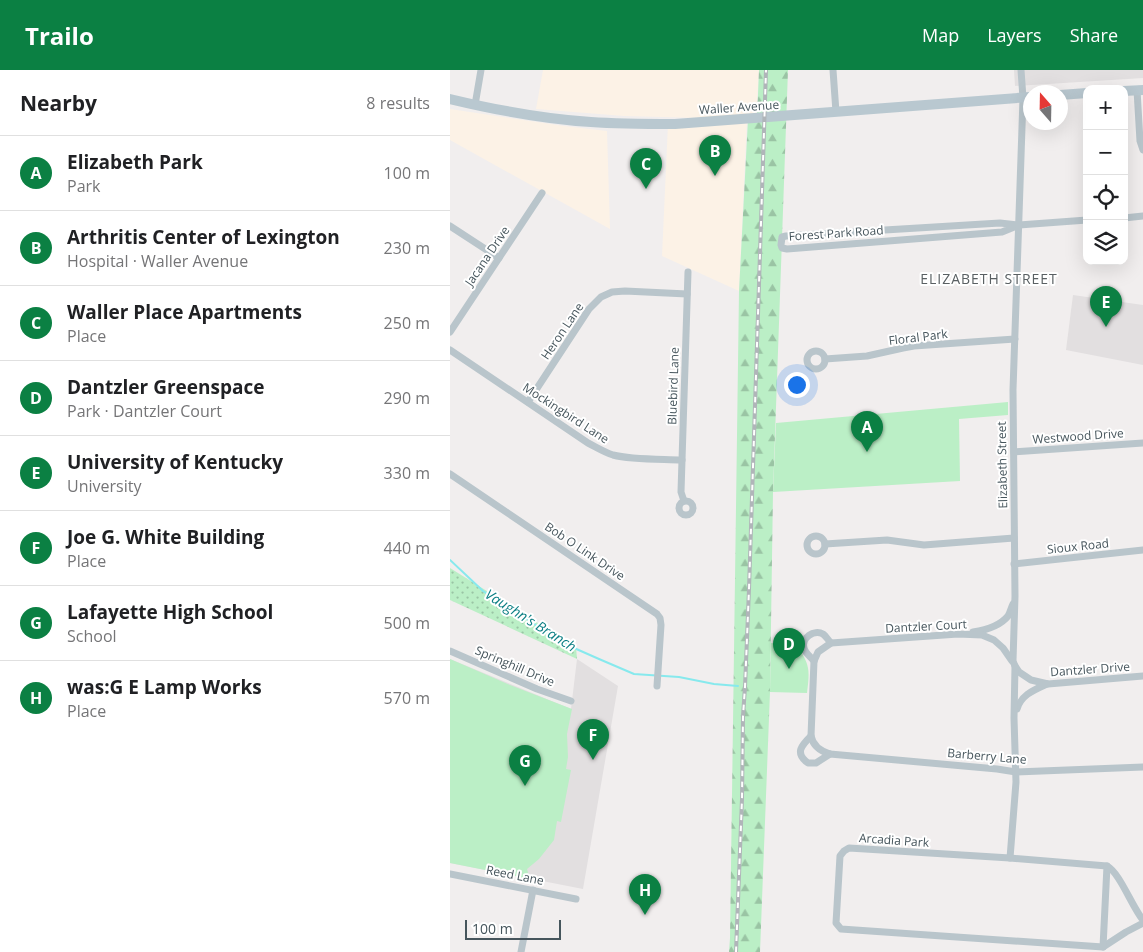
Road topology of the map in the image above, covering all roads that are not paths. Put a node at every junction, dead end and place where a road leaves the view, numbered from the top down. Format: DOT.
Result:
graph roads {
  1 [pos="481,70"];
  2 [pos="833,70"];
  3 [pos="1021,70"];
  4 [pos="1024,85"];
  5 [pos="1140,90"];
  6 [pos="1083,93"];
  7 [pos="1068,94"];
  8 [pos="1023,98"];
  9 [pos="450,99"];
  10 [pos="475,105"];
  11 [pos="836,112"];
  12 [pos="1025,130"];
  13 [pos="1143,150"];
  14 [pos="542,193"];
  15 [pos="1143,216"];
  16 [pos="1128,218"];
  17 [pos="1083,220"];
  18 [pos="1019,225"];
  19 [pos="450,226"];
  20 [pos="894,230"];
  21 [pos="895,240"];
  22 [pos="499,258"];
  23 [pos="688,272"];
  24 [pos="687,294"];
  25 [pos="450,332"];
  26 [pos="1015,339"];
  27 [pos="450,350"];
  28 [pos="825,359"];
  29 [pos="528,402"];
  30 [pos="1143,443"];
  31 [pos="1014,452"];
  32 [pos="682,460"];
  33 [pos="450,474"];
  34 [pos="684,501"];
  35 [pos="1014,538"];
  36 [pos="826,544"];
  37 [pos="1143,550"];
  38 [pos="1014,564"];
  39 [pos="1015,600"];
  40 [pos="958,634"];
  41 [pos="831,643"];
  42 [pos="450,651"];
  43 [pos="814,661"];
  44 [pos="1014,663"];
  45 [pos="1143,676"];
  46 [pos="1048,684"];
  47 [pos="657,686"];
  48 [pos="571,701"];
  49 [pos="1014,718"];
  50 [pos="812,736"];
  51 [pos="830,754"];
  52 [pos="1143,767"];
  53 [pos="1016,772"];
  54 [pos="1010,858"];
  55 [pos="1107,866"];
  56 [pos="450,874"];
  57 [pos="533,890"];
  58 [pos="576,899"];
  59 [pos="1143,922"];
  60 [pos="1103,947"];
  61 [pos="521,952"];
  1 -- 10 [label="street"];
  2 -- 11 [label="street"];
  3 -- 4 [label="street, Elizabeth Street"];
  5 -- 13 [label="street"];
  6 -- 7 [label="main road"];
  8 -- 11 [label="main road, Waller Avenue"];
  9 -- 10 [label="main road, Waller Avenue"];
  10 -- 11 [label="main road, Waller Avenue"];
  12 -- 18 [label="street, Elizabeth Street"];
  14 -- 22 [label="street, Jacana Drive"];
  15 -- 16 [label="street"];
  17 -- 18 [label="street, Forest Park Road"];
  18 -- 20 [label="street, Forest Park Road"];
  18 -- 21 [label="street, Forest Park Road"];
  18 -- 26 [label="street, Elizabeth Street"];
  19 -- 22 [label="street"];
  20 -- 21 [label="street"];
  20 -- 21 [label="street, Forest Park Road"];
  22 -- 25 [label="street, Jacana Drive"];
  23 -- 24 [label="street, Bluebird Lane"];
  24 -- 29 [label="street, Heron Lane"];
  24 -- 32 [label="street, Bluebird Lane"];
  26 -- 28 [label="street, Floral Park"];
  26 -- 31 [label="street, Elizabeth Street"];
  27 -- 29 [label="street, Mockingbird Lane"];
  29 -- 32 [label="street, Mockingbird Lane"];
  30 -- 31 [label="street, Westwood Drive"];
  31 -- 35 [label="street, Elizabeth Street"];
  32 -- 34 [label="street, Bluebird Lane"];
  33 -- 47 [label="street, Bob O Link Drive"];
  35 -- 36 [label="street"];
  35 -- 38 [label="street, Elizabeth Street"];
  37 -- 38 [label="street, Sioux Road"];
  38 -- 39 [label="street, Elizabeth Street"];
  39 -- 40 [label="street"];
  39 -- 44 [label="street, Elizabeth Street"];
  40 -- 41 [label="street, Dantzler Court"];
  40 -- 44 [label="street, Dantzler Court"];
  41 -- 43 [label="street"];
  41 -- 43 [label="street, Dantzler Court"];
  42 -- 48 [label="street, Springhill Drive"];
  43 -- 50 [label="street, Dantzler Court"];
  44 -- 46 [label="street, Dantzler Drive"];
  44 -- 49 [label="street, Elizabeth Street"];
  45 -- 46 [label="street, Dantzler Drive"];
  46 -- 49 [label="street"];
  49 -- 53 [label="street, Elizabeth Street"];
  50 -- 51 [label="street"];
  50 -- 51 [label="street, Barberry Lane"];
  51 -- 53 [label="street, Barberry Lane"];
  52 -- 53 [label="street, Barberry Lane"];
  53 -- 54 [label="street, Elizabeth Street"];
  54 -- 55 [label="street, Arcadia Park"];
  54 -- 60 [label="street, Arcadia Park"];
  55 -- 59 [label="street"];
  55 -- 60 [label="street"];
  56 -- 57 [label="street, Reed Lane"];
  57 -- 58 [label="street, Reed Lane"];
  57 -- 61 [label="street"];
  59 -- 60 [label="street"];
}
